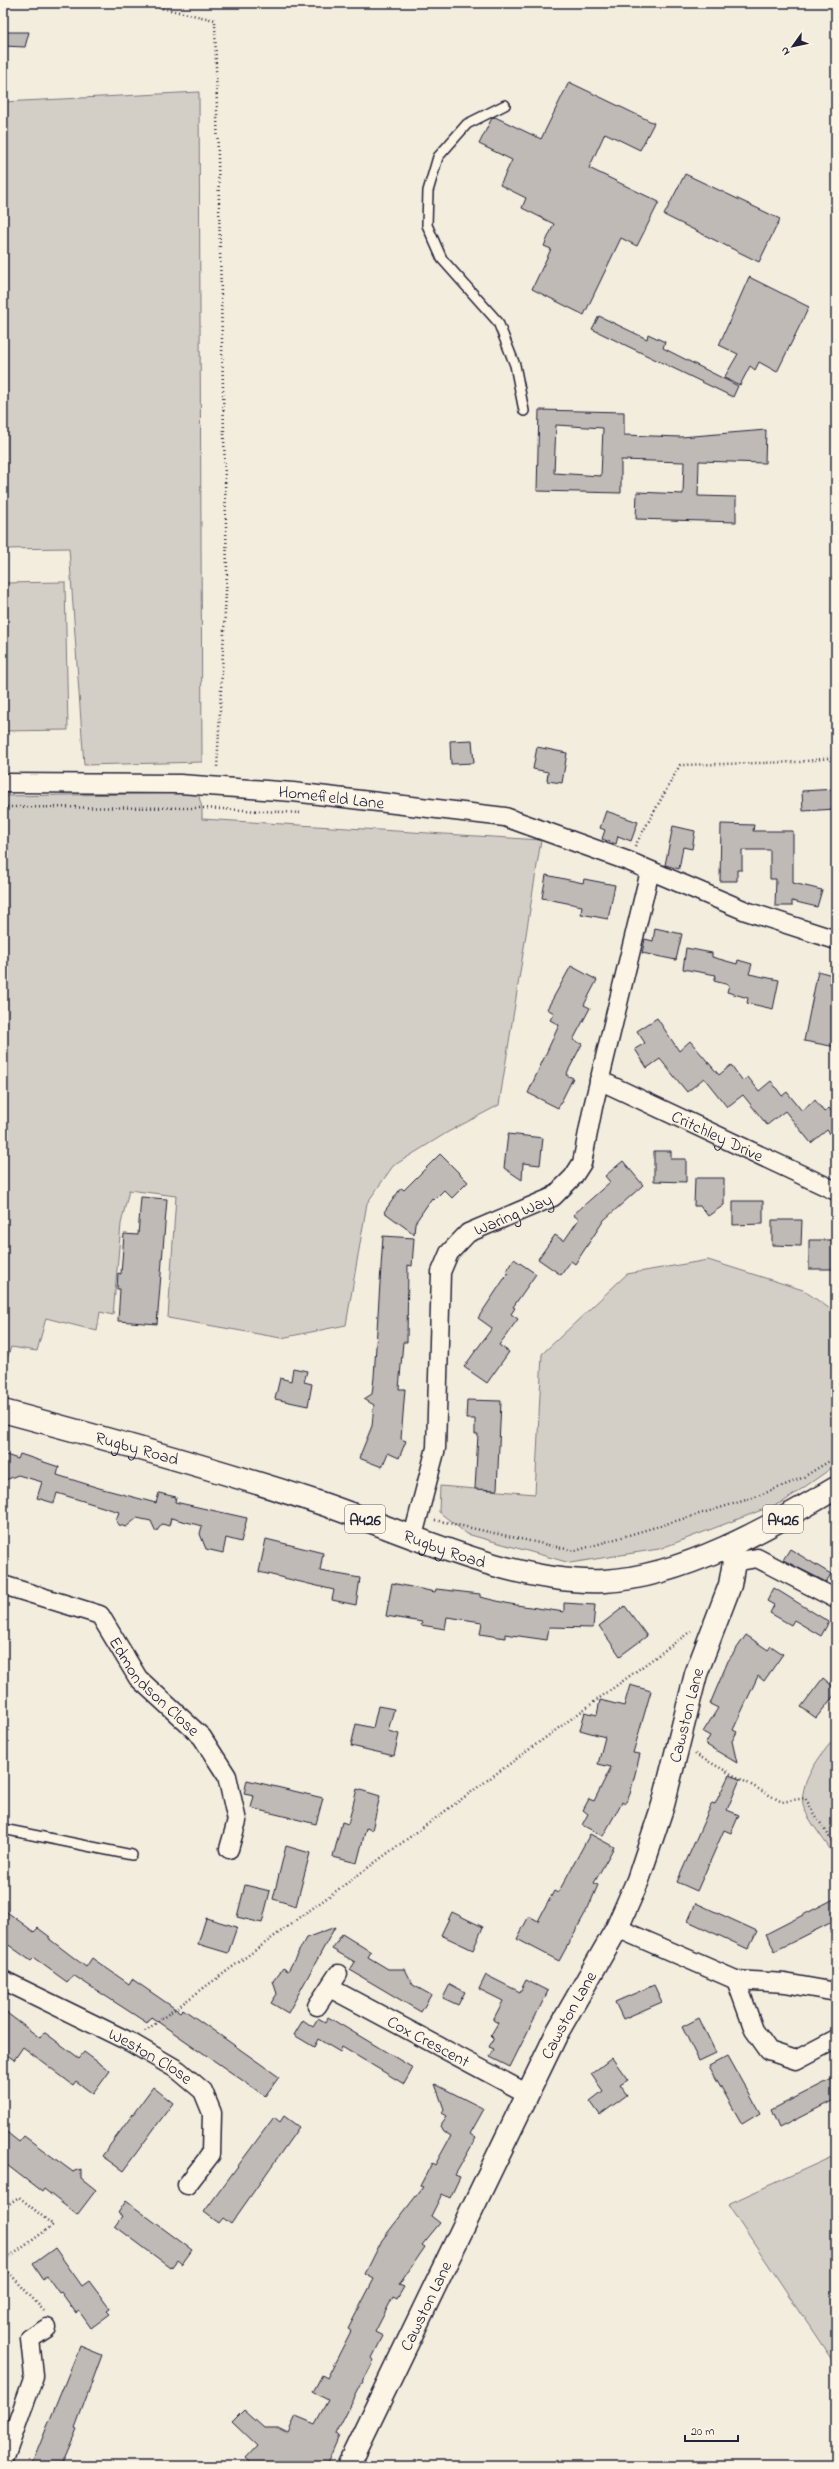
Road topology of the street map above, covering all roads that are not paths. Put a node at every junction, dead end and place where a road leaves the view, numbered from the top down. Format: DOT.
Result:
graph roads {
  1 [pos="505,105"];
  2 [pos="524,411"];
  3 [pos="3,783"];
  4 [pos="650,871"];
  5 [pos="836,940"];
  6 [pos="600,1080"];
  7 [pos="836,1191"];
  8 [pos="3,1411"];
  9 [pos="836,1488"];
  10 [pos="415,1526"];
  11 [pos="731,1554"];
  12 [pos="3,1585"];
  13 [pos="836,1599"];
  14 [pos="3,1829"];
  15 [pos="229,1849"];
  16 [pos="132,1855"];
  17 [pos="617,1928"];
  18 [pos="3,1980"];
  19 [pos="736,1980"];
  20 [pos="836,1992"];
  21 [pos="317,2006"];
  22 [pos="836,2038"];
  23 [pos="528,2094"];
  24 [pos="188,2185"];
  25 [pos="47,2328"];
  26 [pos="3,2463"];
  27 [pos="348,2466"];
  1 -- 2 [label="lane"];
  3 -- 4 [label="street, Homefield Lane"];
  4 -- 5 [label="street, Homefield Lane"];
  4 -- 6 [label="street, Waring Way"];
  6 -- 7 [label="street, Critchley Drive"];
  6 -- 10 [label="street, Waring Way"];
  8 -- 10 [label="street, Rugby Road / A426"];
  9 -- 11 [label="street, Rugby Road / A426"];
  10 -- 11 [label="street, Rugby Road / A426"];
  11 -- 13 [label="street"];
  11 -- 17 [label="street, Cawston Lane"];
  12 -- 15 [label="street, Edmondson Close"];
  14 -- 16 [label="lane"];
  17 -- 19 [label="street"];
  17 -- 23 [label="street, Cawston Lane"];
  18 -- 24 [label="street, Weston Close"];
  19 -- 20 [label="street"];
  19 -- 22 [label="street"];
  21 -- 23 [label="street, Cox Crescent"];
  23 -- 27 [label="street, Cawston Lane"];
  25 -- 26 [label="street"];
}
